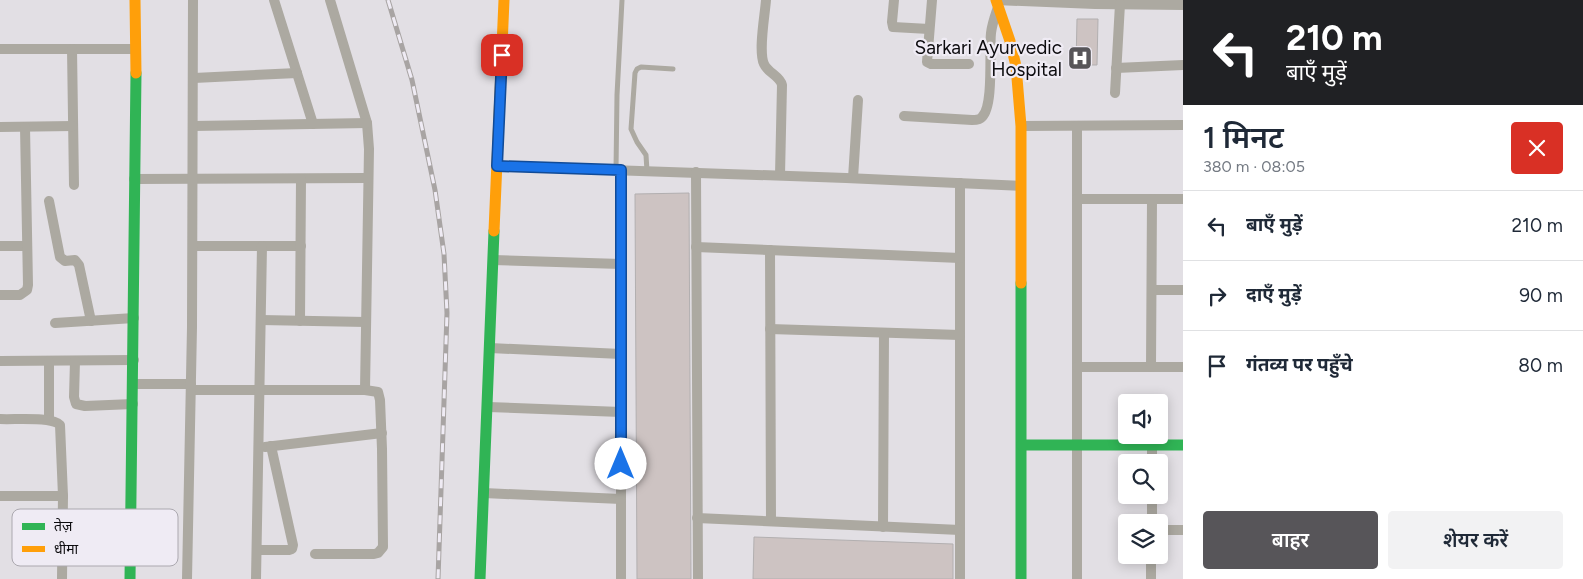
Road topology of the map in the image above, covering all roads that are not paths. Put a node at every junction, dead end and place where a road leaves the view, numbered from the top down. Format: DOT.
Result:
graph roads {
  1 [pos="135,0"];
  2 [pos="193,0"];
  3 [pos="274,0"];
  4 [pos="330,0"];
  5 [pos="504,0"];
  6 [pos="622,0"];
  7 [pos="766,0"];
  8 [pos="894,0"];
  9 [pos="932,0"];
  10 [pos="1103,2"];
  11 [pos="997,3"];
  12 [pos="1120,4"];
  13 [pos="1183,5"];
  14 [pos="929,29"];
  15 [pos="0,49"];
  16 [pos="72,49"];
  17 [pos="136,49"];
  18 [pos="969,64"];
  19 [pos="1183,65"];
  20 [pos="1116,68"];
  21 [pos="673,69"];
  22 [pos="297,73"];
  23 [pos="194,78"];
  24 [pos="1115,93"];
  25 [pos="858,100"];
  26 [pos="904,116"];
  27 [pos="367,123"];
  28 [pos="313,124"];
  29 [pos="1183,125"];
  30 [pos="73,126"];
  31 [pos="194,126"];
  32 [pos="1021,126"];
  33 [pos="1077,126"];
  34 [pos="0,127"];
  35 [pos="25,127"];
  36 [pos="497,166"];
  37 [pos="618,170"];
  38 [pos="647,171"];
  39 [pos="696,172"];
  40 [pos="780,176"];
  41 [pos="301,178"];
  42 [pos="368,178"];
  43 [pos="853,178"];
  44 [pos="134,179"];
  45 [pos="193,179"];
  46 [pos="960,183"];
  47 [pos="74,185"];
  48 [pos="1021,186"];
  49 [pos="1077,199"];
  50 [pos="1152,199"];
  51 [pos="1183,200"];
  52 [pos="50,201"];
  53 [pos="0,246"];
  54 [pos="27,246"];
  55 [pos="193,246"];
  56 [pos="262,246"];
  57 [pos="300,246"];
  58 [pos="696,247"];
  59 [pos="770,250"];
  60 [pos="960,258"];
  61 [pos="493,260"];
  62 [pos="621,264"];
  63 [pos="1152,290"];
  64 [pos="1183,290"];
  65 [pos="0,295"];
  66 [pos="134,318"];
  67 [pos="261,320"];
  68 [pos="91,321"];
  69 [pos="300,321"];
  70 [pos="366,322"];
  71 [pos="55,323"];
  72 [pos="770,330"];
  73 [pos="884,333"];
  74 [pos="960,335"];
  75 [pos="490,348"];
  76 [pos="621,354"];
  77 [pos="134,360"];
  78 [pos="0,361"];
  79 [pos="49,361"];
  80 [pos="75,361"];
  81 [pos="1077,367"];
  82 [pos="1151,367"];
  83 [pos="1183,367"];
  84 [pos="133,384"];
  85 [pos="191,387"];
  86 [pos="260,390"];
  87 [pos="365,390"];
  88 [pos="133,404"];
  89 [pos="488,407"];
  90 [pos="621,412"];
  91 [pos="0,419"];
  92 [pos="50,420"];
  93 [pos="382,433"];
  94 [pos="1183,445"];
  95 [pos="271,446"];
  96 [pos="1022,446"];
  97 [pos="1076,446"];
  98 [pos="1152,446"];
  99 [pos="259,448"];
  100 [pos="1152,454"];
  101 [pos="484,494"];
  102 [pos="0,496"];
  103 [pos="63,496"];
  104 [pos="621,499"];
  105 [pos="63,509"];
  106 [pos="131,509"];
  107 [pos="698,518"];
  108 [pos="771,522"];
  109 [pos="883,527"];
  110 [pos="960,530"];
  111 [pos="1168,530"];
  112 [pos="1183,530"];
  113 [pos="258,550"];
  114 [pos="315,554"];
  115 [pos="1152,564"];
  116 [pos="62,566"];
  117 [pos="130,566"];
  118 [pos="62,579"];
  119 [pos="130,579"];
  120 [pos="187,579"];
  121 [pos="256,579"];
  122 [pos="480,579"];
  123 [pos="621,579"];
  124 [pos="698,579"];
  125 [pos="960,579"];
  126 [pos="1022,579"];
  127 [pos="1078,579"];
  128 [pos="1151,579"];
  1 -- 17 [label="street"];
  2 -- 23 [label="street"];
  3 -- 22 [label="street"];
  4 -- 27 [label="street"];
  5 -- 36 [label="street"];
  6 -- 37 [label="lane"];
  7 -- 40 [label="street"];
  8 -- 14 [label="street"];
  9 -- 14 [label="street"];
  10 -- 11 [label="street"];
  10 -- 12 [label="street"];
  11 -- 26 [label="street"];
  11 -- 32 [label="street"];
  12 -- 13 [label="street"];
  12 -- 20 [label="street"];
  14 -- 18 [label="street"];
  15 -- 16 [label="street"];
  16 -- 17 [label="street"];
  16 -- 30 [label="street"];
  17 -- 44 [label="street"];
  19 -- 20 [label="street"];
  20 -- 24 [label="street"];
  21 -- 38 [label="lane"];
  22 -- 23 [label="street"];
  22 -- 28 [label="street"];
  23 -- 31 [label="street"];
  25 -- 43 [label="street"];
  27 -- 28 [label="street"];
  27 -- 42 [label="street"];
  28 -- 31 [label="street"];
  29 -- 33 [label="street"];
  30 -- 35 [label="street"];
  30 -- 47 [label="street"];
  31 -- 45 [label="street"];
  32 -- 33 [label="street"];
  32 -- 48 [label="street"];
  33 -- 49 [label="street"];
  34 -- 35 [label="street"];
  35 -- 54 [label="street"];
  36 -- 37 [label="street"];
  36 -- 61 [label="street"];
  37 -- 38 [label="street"];
  37 -- 62 [label="street"];
  38 -- 39 [label="street"];
  39 -- 40 [label="street"];
  39 -- 58 [label="street"];
  40 -- 43 [label="street"];
  41 -- 42 [label="street"];
  41 -- 45 [label="street"];
  41 -- 57 [label="street"];
  42 -- 70 [label="street"];
  43 -- 46 [label="street"];
  44 -- 45 [label="street"];
  44 -- 66 [label="street"];
  45 -- 55 [label="street"];
  46 -- 48 [label="street"];
  46 -- 60 [label="street"];
  48 -- 96 [label="street"];
  49 -- 50 [label="street"];
  49 -- 81 [label="street"];
  50 -- 51 [label="street"];
  50 -- 63 [label="street"];
  52 -- 68 [label="street"];
  53 -- 54 [label="street"];
  54 -- 65 [label="street"];
  55 -- 56 [label="street"];
  55 -- 85 [label="street"];
  56 -- 57 [label="street"];
  56 -- 67 [label="street"];
  57 -- 69 [label="street"];
  58 -- 59 [label="street"];
  58 -- 107 [label="street"];
  59 -- 60 [label="street"];
  59 -- 72 [label="street"];
  60 -- 74 [label="street"];
  61 -- 62 [label="street"];
  61 -- 75 [label="street"];
  62 -- 76 [label="street"];
  63 -- 64 [label="street"];
  63 -- 82 [label="street"];
  66 -- 68 [label="street"];
  66 -- 77 [label="street"];
  67 -- 69 [label="street"];
  67 -- 86 [label="street"];
  68 -- 71 [label="street"];
  69 -- 70 [label="street"];
  70 -- 87 [label="street"];
  72 -- 73 [label="street"];
  72 -- 108 [label="street"];
  73 -- 74 [label="street"];
  73 -- 109 [label="street"];
  74 -- 110 [label="street"];
  75 -- 76 [label="street"];
  75 -- 89 [label="street"];
  76 -- 90 [label="street"];
  77 -- 80 [label="street"];
  77 -- 84 [label="street"];
  78 -- 79 [label="street"];
  79 -- 80 [label="street"];
  79 -- 92 [label="street"];
  80 -- 88 [label="street"];
  81 -- 82 [label="street"];
  81 -- 97 [label="street"];
  82 -- 83 [label="street"];
  84 -- 85 [label="street"];
  84 -- 88 [label="street"];
  85 -- 86 [label="street"];
  85 -- 120 [label="street"];
  86 -- 87 [label="street"];
  86 -- 99 [label="street"];
  87 -- 93 [label="street"];
  88 -- 106 [label="street"];
  89 -- 90 [label="street"];
  89 -- 101 [label="street"];
  90 -- 104 [label="street"];
  91 -- 92 [label="street"];
  92 -- 103 [label="street"];
  93 -- 95 [label="street"];
  93 -- 114 [label="street"];
  94 -- 98 [label="street"];
  95 -- 99 [label="street"];
  95 -- 113 [label="street"];
  96 -- 97 [label="street"];
  96 -- 126 [label="street"];
  97 -- 98 [label="street"];
  97 -- 127 [label="street"];
  98 -- 100 [label="street"];
  99 -- 113 [label="street"];
  101 -- 104 [label="street"];
  101 -- 122 [label="street"];
  102 -- 103 [label="street"];
  103 -- 105 [label="street"];
  104 -- 123 [label="street"];
  107 -- 108 [label="street"];
  107 -- 124 [label="street"];
  108 -- 109 [label="street"];
  109 -- 110 [label="street"];
  110 -- 125 [label="street"];
  111 -- 112 [label="street"];
  113 -- 121 [label="street"];
  115 -- 128 [label="street"];
  116 -- 118 [label="street"];
  117 -- 119 [label="street"];
}
